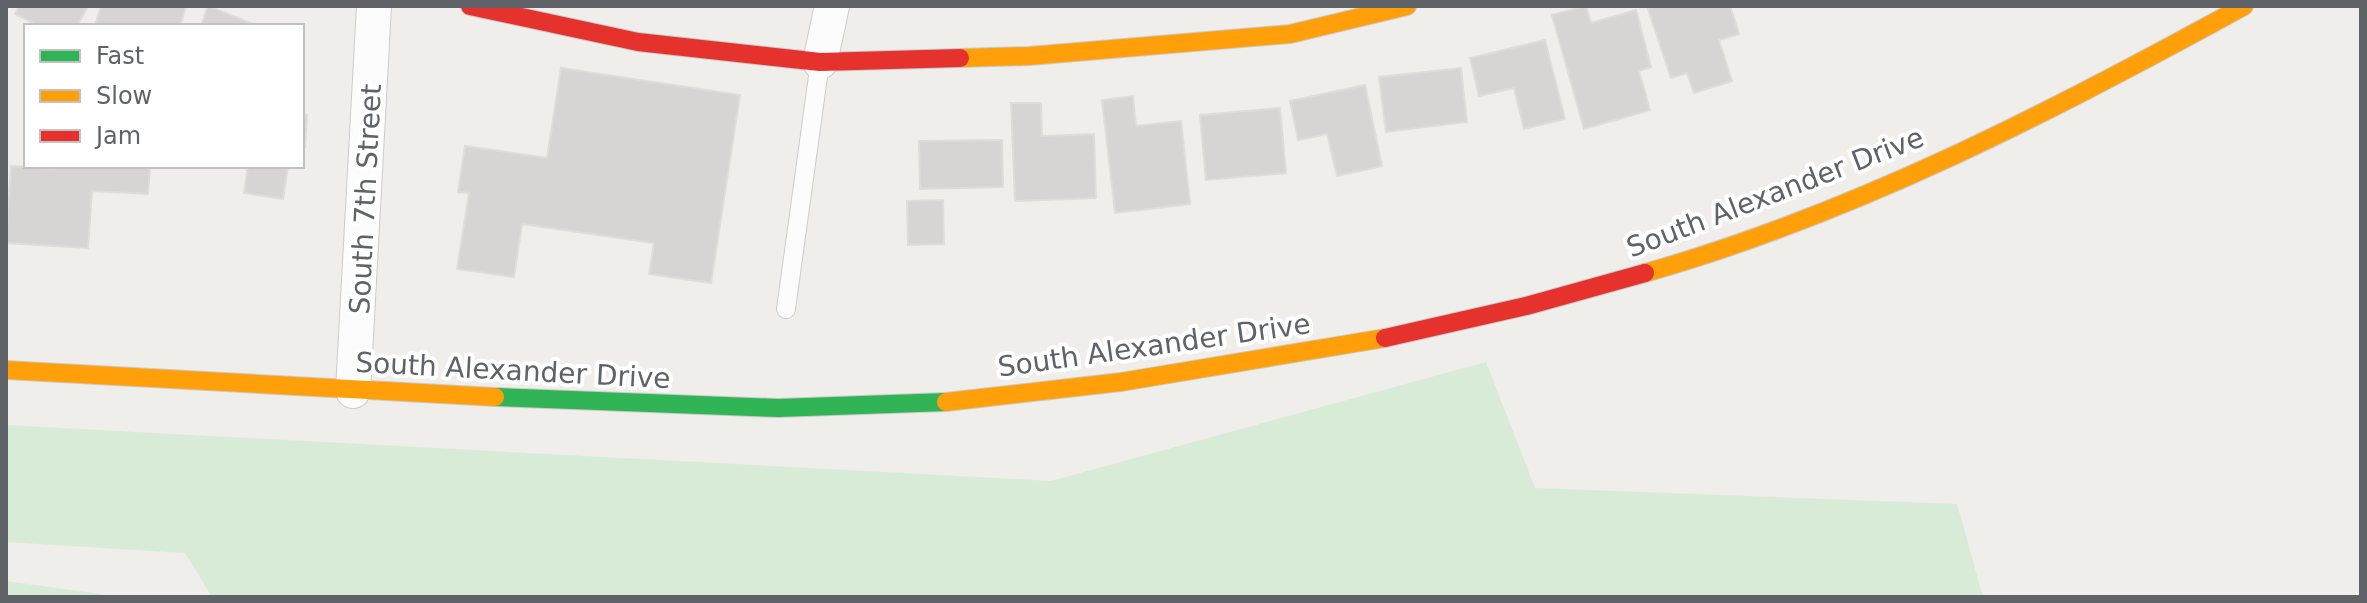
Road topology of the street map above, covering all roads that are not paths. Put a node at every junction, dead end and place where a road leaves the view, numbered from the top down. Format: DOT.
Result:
graph roads {
  1 [pos="374,6"];
  2 [pos="470,6"];
  3 [pos="832,6"];
  4 [pos="1407,6"];
  5 [pos="2244,6"];
  6 [pos="820,62"];
  7 [pos="786,309"];
  8 [pos="6,370"];
  9 [pos="353,391"];
  1 -- 9 [label="street, South 7th Street"];
  2 -- 6 [label="main road"];
  3 -- 6 [label="street"];
  4 -- 6 [label="main road"];
  5 -- 9 [label="main road, South Alexander Drive"];
  6 -- 7 [label="lane"];
  8 -- 9 [label="main road, South Alexander Drive"];
}
